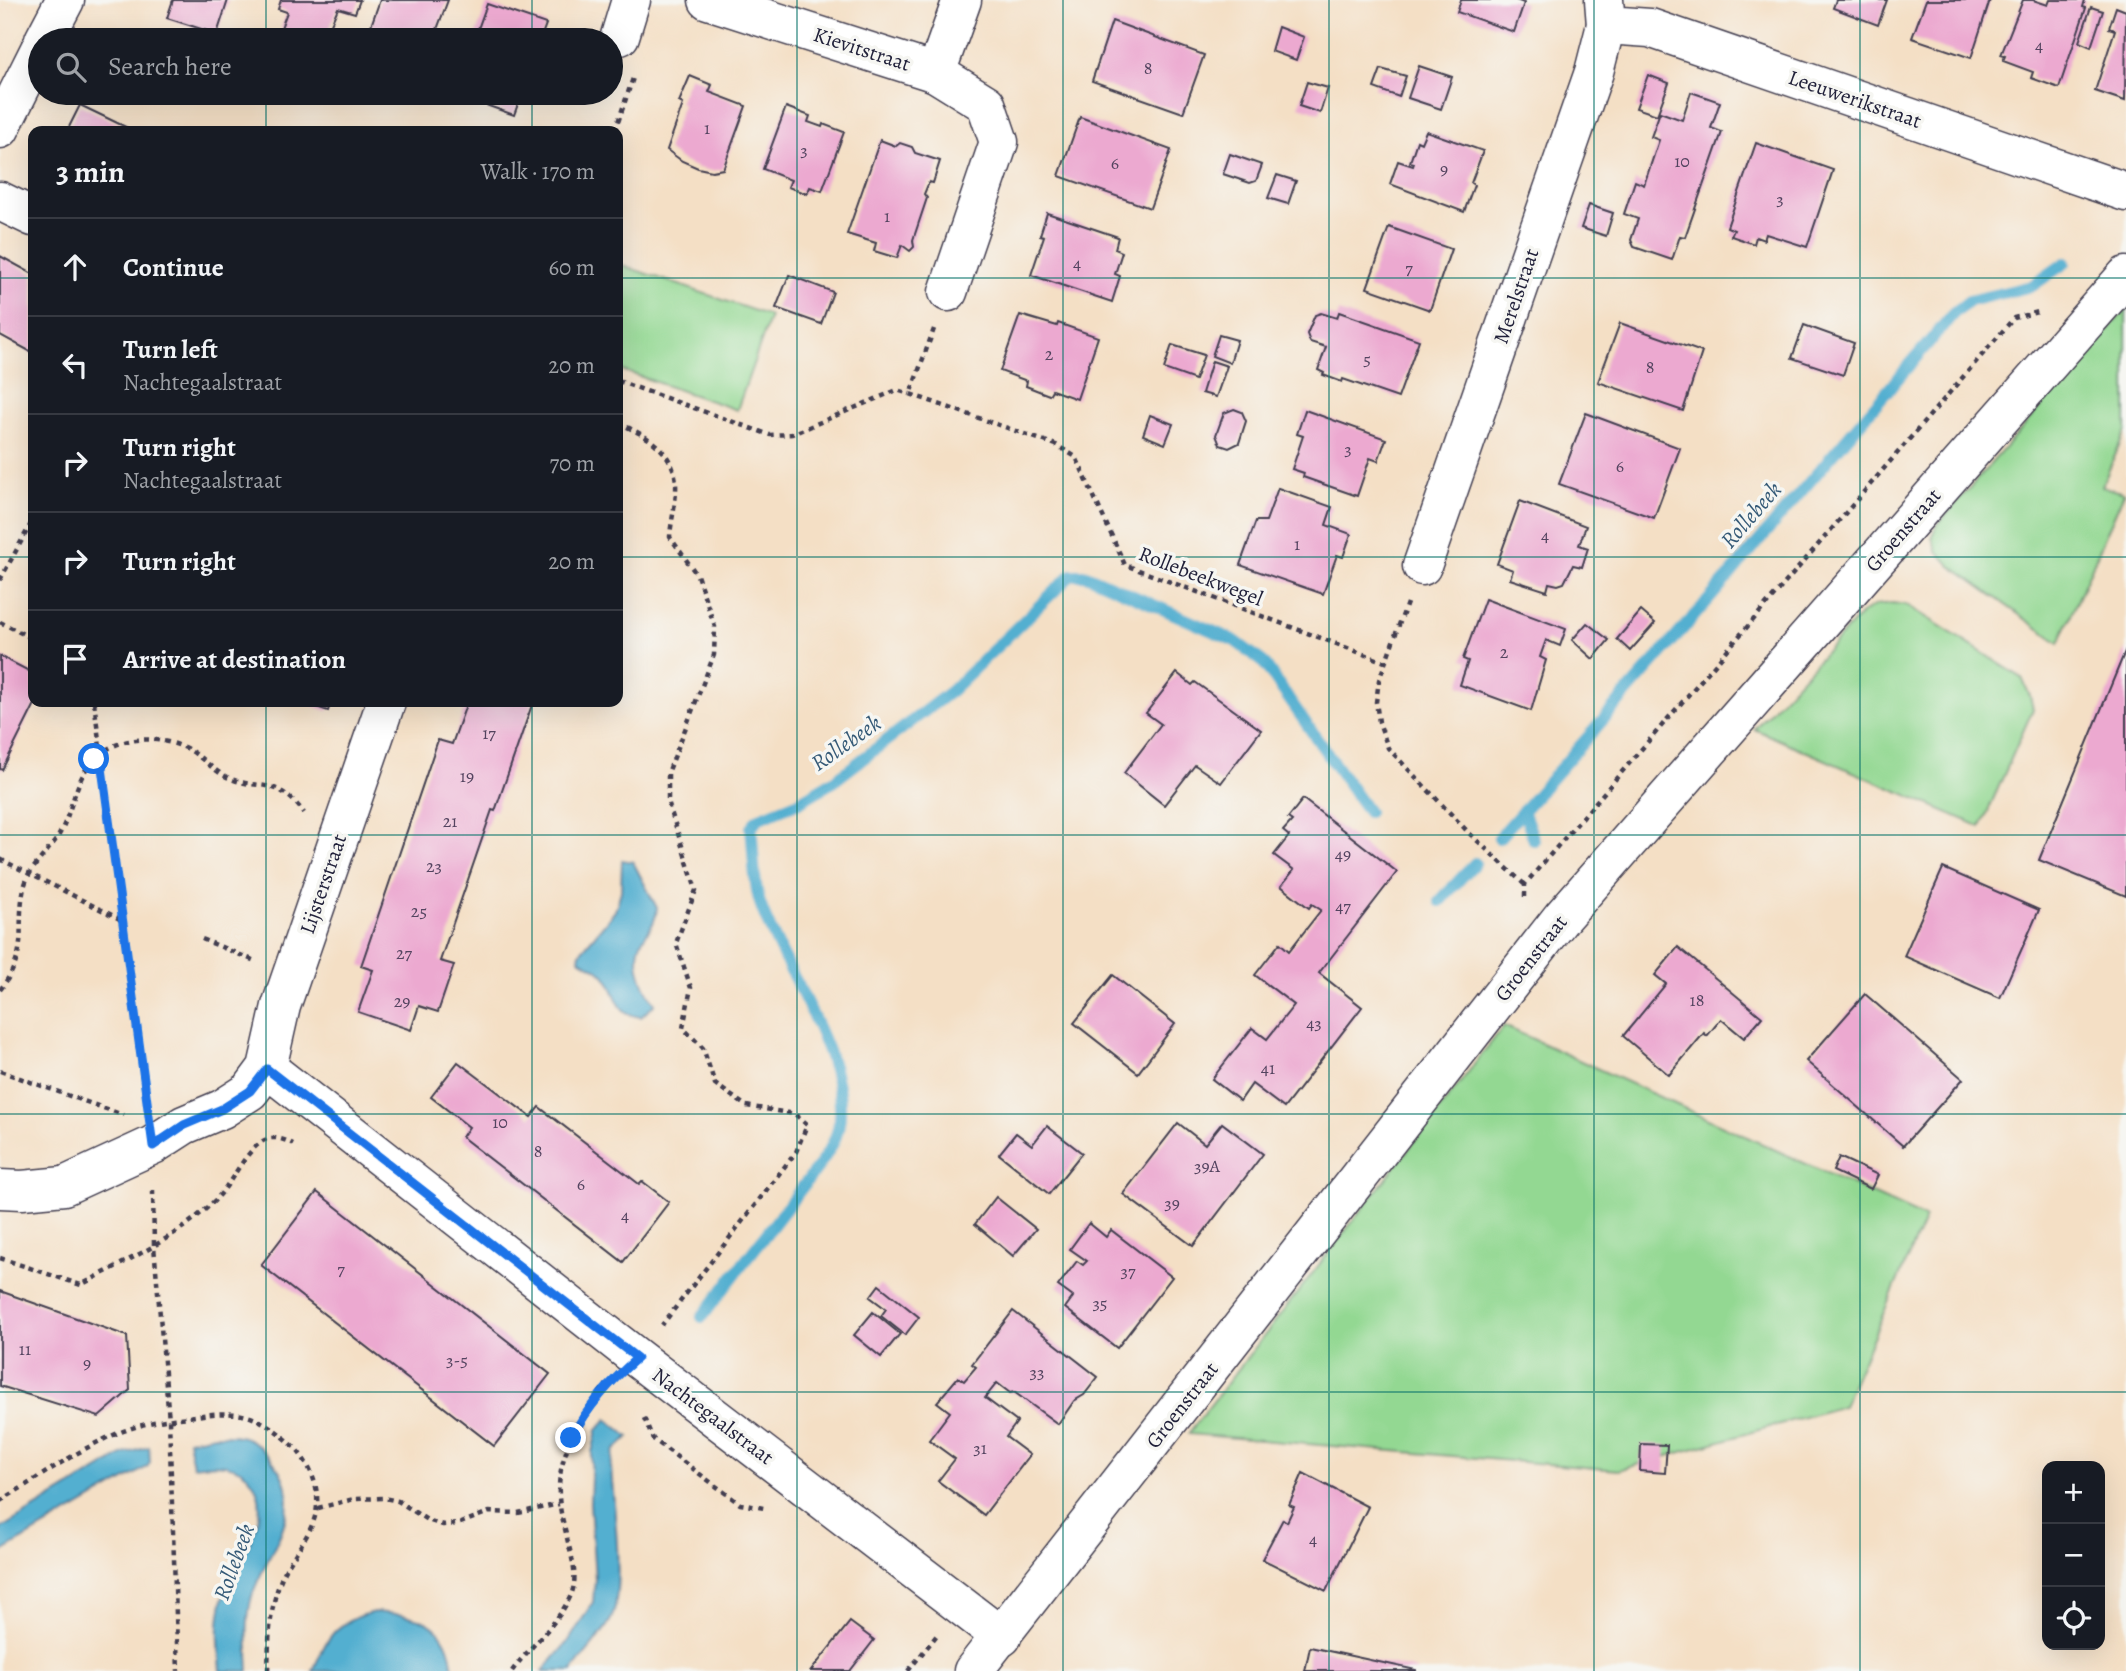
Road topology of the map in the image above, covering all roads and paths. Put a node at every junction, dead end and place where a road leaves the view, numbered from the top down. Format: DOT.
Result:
graph roads {
  1 [pos="65,0"];
  2 [pos="631,0"];
  3 [pos="708,0"];
  4 [pos="962,0"];
  5 [pos="1605,13"];
  6 [pos="50,28"];
  7 [pos="622,28"];
  8 [pos="623,38"];
  9 [pos="28,73"];
  10 [pos="936,73"];
  11 [pos="617,126"];
  12 [pos="0,129"];
  13 [pos="2126,192"];
  14 [pos="0,201"];
  15 [pos="28,215"];
  16 [pos="2126,276"];
  17 [pos="948,292"];
  18 [pos="623,383"];
  19 [pos="910,394"];
  20 [pos="623,425"];
  21 [pos="28,529"];
  22 [pos="1422,566"];
  23 [pos="0,580"];
  24 [pos="0,622"];
  25 [pos="28,636"];
  26 [pos="1385,662"];
  27 [pos="95,707"];
  28 [pos="384,707"];
  29 [pos="100,753"];
  30 [pos="338,840"];
  31 [pos="0,859"];
  32 [pos="30,874"];
  33 [pos="1562,917"];
  34 [pos="122,921"];
  35 [pos="0,990"];
  36 [pos="267,1069"];
  37 [pos="0,1071"];
  38 [pos="151,1135"];
  39 [pos="0,1189"];
  40 [pos="637,1358"];
  41 [pos="169,1420"];
  42 [pos="0,1501"];
  43 [pos="559,1504"];
  44 [pos="317,1508"];
  45 [pos="1002,1637"];
  46 [pos="178,1671"];
  47 [pos="268,1671"];
  48 [pos="512,1671"];
  49 [pos="973,1671"];
  1 -- 6 [label="street"];
  2 -- 7 [label="street"];
  3 -- 10 [label="street, Kievitstraat"];
  4 -- 10 [label="street"];
  5 -- 13 [label="street, Leeuwerikstraat"];
  5 -- 22 [label="street, Merelstraat"];
  8 -- 11 [label="path"];
  9 -- 12 [label="street"];
  10 -- 17 [label="street, Kievitstraat"];
  14 -- 15 [label="street"];
  16 -- 33 [label="street, Groenstraat"];
  17 -- 19 [label="path"];
  18 -- 19 [label="path, Rollebeekwegel"];
  19 -- 26 [label="path, Rollebeekwegel"];
  20 -- 40 [label="path"];
  21 -- 23 [label="path"];
  22 -- 26 [label="path"];
  24 -- 25 [label="path"];
  26 -- 33 [label="path"];
  27 -- 29 [label="path"];
  28 -- 30 [label="street, Lijsterstraat"];
  29 -- 30 [label="path"];
  29 -- 32 [label="path"];
  29 -- 34 [label="path"];
  30 -- 36 [label="street, Lijsterstraat"];
  31 -- 32 [label="path"];
  32 -- 34 [label="path"];
  32 -- 35 [label="path"];
  33 -- 45 [label="street, Groenstraat"];
  34 -- 38 [label="path"];
  36 -- 38 [label="street"];
  36 -- 40 [label="street, Nachtegaalstraat"];
  37 -- 38 [label="path"];
  38 -- 39 [label="street"];
  38 -- 41 [label="path"];
  40 -- 43 [label="path"];
  40 -- 45 [label="street, Nachtegaalstraat"];
  41 -- 42 [label="path"];
  41 -- 44 [label="path"];
  41 -- 46 [label="path"];
  43 -- 44 [label="path"];
  43 -- 48 [label="path"];
  44 -- 47 [label="path"];
  45 -- 49 [label="street, Groenstraat"];
}
